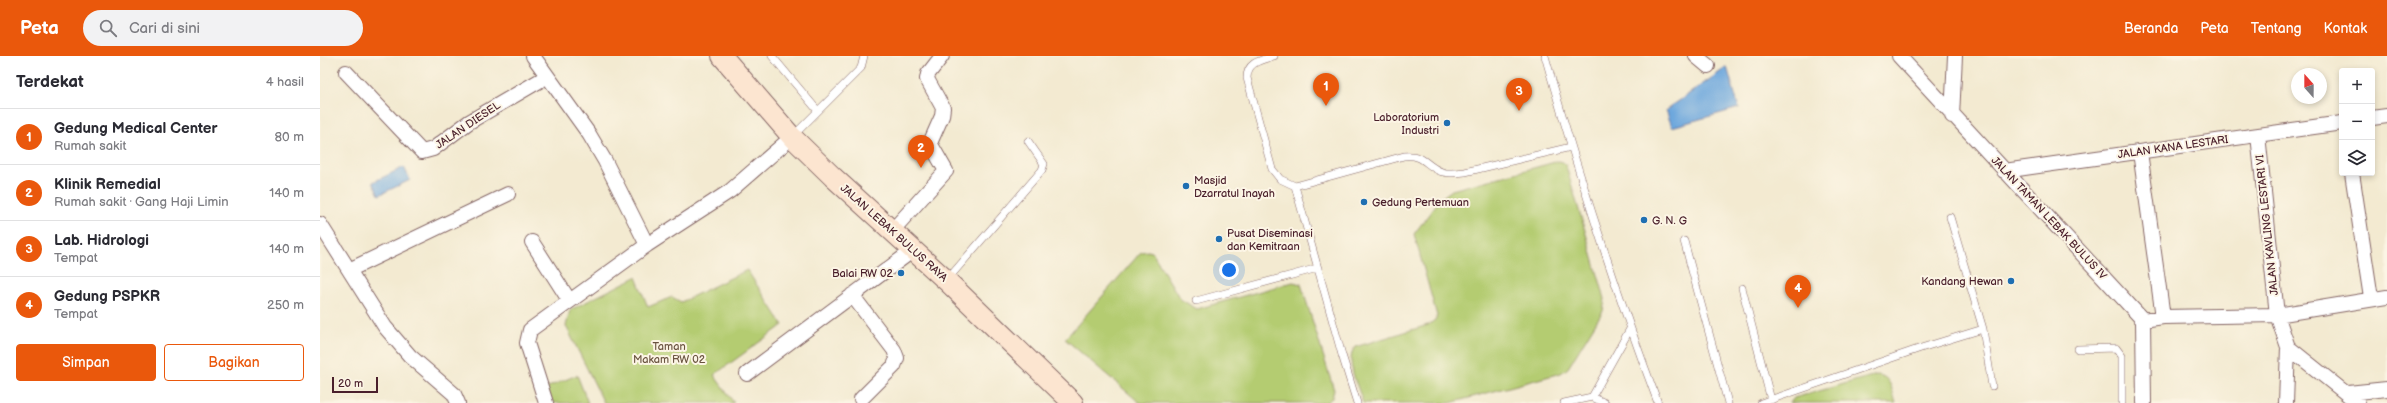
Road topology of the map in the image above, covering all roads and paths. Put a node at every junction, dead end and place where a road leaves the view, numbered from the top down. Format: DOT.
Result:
graph roads {
  1 [pos="532,56"];
  2 [pos="772,56"];
  3 [pos="864,56"];
  4 [pos="942,56"];
  5 [pos="1274,56"];
  6 [pos="1545,56"];
  7 [pos="1696,56"];
  8 [pos="1899,56"];
  9 [pos="1955,56"];
  10 [pos="725,57"];
  11 [pos="1708,66"];
  12 [pos="346,72"];
  13 [pos="546,77"];
  14 [pos="818,110"];
  15 [pos="1952,116"];
  16 [pos="2387,116"];
  17 [pos="2375,118"];
  18 [pos="2339,123"];
  19 [pos="2258,135"];
  20 [pos="792,137"];
  21 [pos="1028,141"];
  22 [pos="1571,147"];
  23 [pos="2140,152"];
  24 [pos="2004,171"];
  25 [pos="2352,176"];
  26 [pos="1295,186"];
  27 [pos="508,194"];
  28 [pos="1950,217"];
  29 [pos="320,224"];
  30 [pos="891,232"];
  31 [pos="1684,241"];
  32 [pos="532,242"];
  33 [pos="647,245"];
  34 [pos="912,251"];
  35 [pos="1318,268"];
  36 [pos="349,270"];
  37 [pos="947,281"];
  38 [pos="1742,288"];
  39 [pos="852,295"];
  40 [pos="2387,297"];
  41 [pos="2371,298"];
  42 [pos="569,300"];
  43 [pos="1196,301"];
  44 [pos="2277,315"];
  45 [pos="2163,317"];
  46 [pos="2143,320"];
  47 [pos="1630,329"];
  48 [pos="1983,329"];
  49 [pos="2288,347"];
  50 [pos="2078,349"];
  51 [pos="747,374"];
  52 [pos="1992,386"];
  53 [pos="2387,389"];
  54 [pos="2348,393"];
  55 [pos="1592,397"];
  56 [pos="861,399"];
  57 [pos="1771,400"];
  58 [pos="458,403"];
  59 [pos="546,403"];
  60 [pos="1073,403"];
  61 [pos="1357,403"];
  62 [pos="1564,403"];
  63 [pos="1605,403"];
  64 [pos="1658,403"];
  65 [pos="1728,403"];
  66 [pos="1761,403"];
  67 [pos="2122,403"];
  68 [pos="2144,403"];
  69 [pos="2286,403"];
  70 [pos="2358,403"];
  1 -- 13 [label="street"];
  2 -- 14 [label="lane"];
  3 -- 14 [label="lane"];
  4 -- 30 [label="street"];
  5 -- 26 [label="lane"];
  6 -- 22 [label="lane"];
  7 -- 11 [label="street"];
  8 -- 15 [label="street, JALAN TAMAN LEBAK BULUS IV"];
  9 -- 15 [label="street"];
  10 -- 20 [label="main road, JALAN LEBAK BULUS RAYA"];
  12 -- 13 [label="street, JALAN DIESEL"];
  13 -- 33 [label="street"];
  14 -- 20 [label="lane"];
  15 -- 24 [label="street, JALAN TAMAN LEBAK BULUS IV"];
  16 -- 17 [label="street"];
  18 -- 19 [label="street, JALAN KANA LESTARI"];
  19 -- 23 [label="street, JALAN KANA LESTARI"];
  19 -- 44 [label="street, JALAN KAVLING LESTARI VI"];
  20 -- 30 [label="main road, JALAN LEBAK BULUS RAYA"];
  20 -- 33 [label="street"];
  21 -- 37 [label="lane"];
  22 -- 26 [label="lane"];
  22 -- 47 [label="lane"];
  23 -- 24 [label="street, JALAN KANA LESTARI"];
  23 -- 45 [label="street"];
  24 -- 46 [label="street, JALAN TAMAN LEBAK BULUS IV"];
  25 -- 41 [label="street"];
  26 -- 35 [label="lane"];
  27 -- 36 [label="street"];
  28 -- 48 [label="lane"];
  29 -- 36 [label="street"];
  30 -- 34 [label="main road, JALAN LEBAK BULUS RAYA"];
  31 -- 65 [label="lane"];
  32 -- 42 [label="street"];
  33 -- 42 [label="street"];
  34 -- 37 [label="main road, JALAN LEBAK BULUS RAYA"];
  34 -- 39 [label="street"];
  35 -- 43 [label="lane"];
  35 -- 61 [label="lane"];
  36 -- 58 [label="street"];
  37 -- 60 [label="main road, JALAN LEBAK BULUS RAYA"];
  38 -- 57 [label="lane"];
  39 -- 51 [label="street"];
  39 -- 56 [label="street"];
  40 -- 41 [label="street"];
  41 -- 44 [label="street"];
  42 -- 59 [label="street"];
  44 -- 45 [label="street"];
  44 -- 49 [label="street, JALAN KAVLING LESTARI VI"];
  45 -- 46 [label="street"];
  46 -- 68 [label="street"];
  47 -- 55 [label="lane"];
  47 -- 64 [label="lane"];
  48 -- 52 [label="lane"];
  48 -- 57 [label="lane"];
  49 -- 54 [label="street"];
  49 -- 69 [label="street"];
  50 -- 67 [label="lane"];
  53 -- 54 [label="street"];
  54 -- 70 [label="street"];
  55 -- 62 [label="lane"];
  55 -- 63 [label="lane"];
  57 -- 66 [label="lane"];
}
